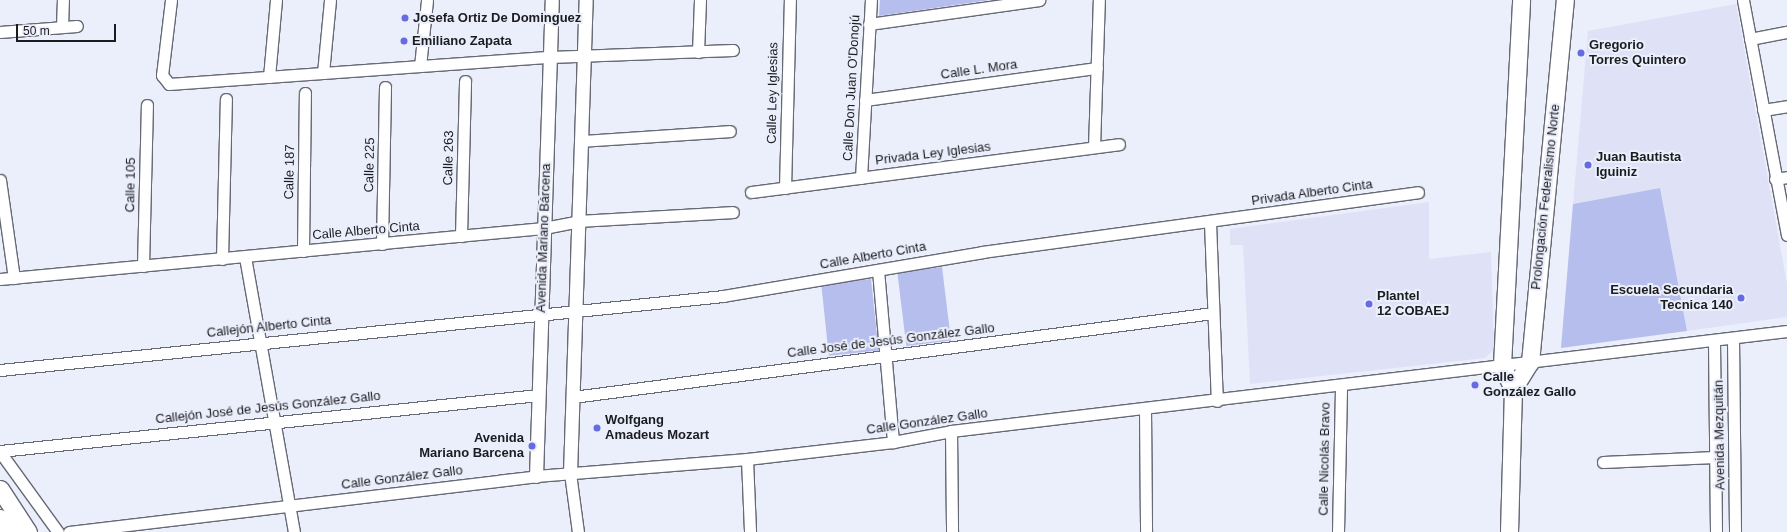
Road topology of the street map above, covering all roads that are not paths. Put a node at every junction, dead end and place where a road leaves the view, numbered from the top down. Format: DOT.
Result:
graph roads {
  1 [pos="63,0"];
  2 [pos="171,0"];
  3 [pos="276,0"];
  4 [pos="330,0"];
  5 [pos="427,0"];
  6 [pos="552,0"];
  7 [pos="586,0"];
  8 [pos="700,0"];
  9 [pos="790,0"];
  10 [pos="871,0"];
  11 [pos="1039,0"];
  12 [pos="1099,0"];
  13 [pos="1521,0"];
  14 [pos="1565,0"];
  15 [pos="1743,0"];
  16 [pos="869,24"];
  17 [pos="77,26"];
  18 [pos="62,27"];
  19 [pos="0,32"];
  20 [pos="1787,32"];
  21 [pos="1750,39"];
  22 [pos="733,50"];
  23 [pos="698,52"];
  24 [pos="584,55"];
  25 [pos="550,57"];
  26 [pos="420,66"];
  27 [pos="1097,68"];
  28 [pos="323,73"];
  29 [pos="268,77"];
  30 [pos="465,81"];
  31 [pos="385,87"];
  32 [pos="305,93"];
  33 [pos="226,99"];
  34 [pos="865,100"];
  35 [pos="147,105"];
  36 [pos="1787,106"];
  37 [pos="1762,110"];
  38 [pos="730,131"];
  39 [pos="581,141"];
  40 [pos="1119,144"];
  41 [pos="1094,147"];
  42 [pos="1787,177"];
  43 [pos="861,178"];
  44 [pos="1775,179"];
  45 [pos="0,180"];
  46 [pos="785,188"];
  47 [pos="751,192"];
  48 [pos="1418,192"];
  49 [pos="733,212"];
  50 [pos="579,221"];
  51 [pos="1210,222"];
  52 [pos="544,228"];
  53 [pos="1787,235"];
  54 [pos="461,236"];
  55 [pos="382,244"];
  56 [pos="302,251"];
  57 [pos="245,256"];
  58 [pos="222,259"];
  59 [pos="143,266"];
  60 [pos="878,270"];
  61 [pos="14,278"];
  62 [pos="0,280"];
  63 [pos="576,310"];
  64 [pos="1214,313"];
  65 [pos="541,314"];
  66 [pos="1787,331"];
  67 [pos="1733,338"];
  68 [pos="260,341"];
  69 [pos="1714,341"];
  70 [pos="885,356"];
  71 [pos="1530,362"];
  72 [pos="1502,365"];
  73 [pos="0,370"];
  74 [pos="1341,386"];
  75 [pos="1513,389"];
  76 [pos="538,395"];
  77 [pos="573,396"];
  78 [pos="1217,401"];
  79 [pos="1145,410"];
  80 [pos="274,420"];
  81 [pos="951,431"];
  82 [pos="893,442"];
  83 [pos="0,452"];
  84 [pos="1715,457"];
  85 [pos="747,459"];
  86 [pos="1603,462"];
  87 [pos="570,473"];
  88 [pos="536,476"];
  89 [pos="0,489"];
  90 [pos="289,506"];
  91 [pos="0,518"];
  92 [pos="9,532"];
  93 [pos="28,532"];
  94 [pos="58,532"];
  95 [pos="69,532"];
  96 [pos="294,532"];
  97 [pos="578,532"];
  98 [pos="750,532"];
  99 [pos="952,532"];
  100 [pos="1146,532"];
  101 [pos="1338,532"];
  102 [pos="1509,532"];
  103 [pos="1716,532"];
  104 [pos="1735,532"];
  1 -- 18 [label="street"];
  2 -- 29 [label="street"];
  3 -- 29 [label="street"];
  4 -- 28 [label="street"];
  5 -- 26 [label="street"];
  6 -- 25 [label="street, Avenida Mariano Bárcena"];
  7 -- 24 [label="street"];
  8 -- 23 [label="street"];
  9 -- 46 [label="street, Calle Ley Iglesias"];
  10 -- 16 [label="street, Calle Don Juan O'Donojú"];
  11 -- 16 [label="street"];
  12 -- 27 [label="street"];
  13 -- 72 [label="main road"];
  14 -- 71 [label="main road, Prolongación Federalismo Norte"];
  15 -- 21 [label="street"];
  16 -- 34 [label="street, Calle Don Juan O'Donojú"];
  17 -- 18 [label="street"];
  18 -- 19 [label="street"];
  20 -- 21 [label="street"];
  21 -- 37 [label="street"];
  22 -- 23 [label="street"];
  23 -- 24 [label="street"];
  24 -- 25 [label="street"];
  24 -- 39 [label="street"];
  25 -- 26 [label="street"];
  25 -- 52 [label="street, Avenida Mariano Bárcena"];
  26 -- 28 [label="street"];
  27 -- 34 [label="street, Calle L. Mora"];
  27 -- 41 [label="street"];
  28 -- 29 [label="street"];
  30 -- 54 [label="street, Calle 263"];
  31 -- 55 [label="street, Calle 225"];
  32 -- 56 [label="street, Calle 187"];
  33 -- 58 [label="street"];
  34 -- 43 [label="street, Calle Don Juan O'Donojú"];
  35 -- 59 [label="street, Calle 105"];
  36 -- 37 [label="street"];
  37 -- 44 [label="street"];
  38 -- 39 [label="street"];
  39 -- 50 [label="street"];
  40 -- 41 [label="street, Privada Ley Iglesias"];
  41 -- 43 [label="street, Privada Ley Iglesias"];
  42 -- 44 [label="street"];
  43 -- 46 [label="street, Privada Ley Iglesias"];
  44 -- 53 [label="street"];
  45 -- 61 [label="street"];
  46 -- 47 [label="street, Privada Ley Iglesias"];
  48 -- 51 [label="street, Privada Alberto Cinta"];
  49 -- 50 [label="street, Calle Alberto Cinta"];
  50 -- 52 [label="street, Calle Alberto Cinta"];
  50 -- 63 [label="street"];
  51 -- 60 [label="street, Calle Alberto Cinta"];
  51 -- 64 [label="street"];
  52 -- 54 [label="street, Calle Alberto Cinta"];
  52 -- 65 [label="street, Avenida Mariano Bárcena"];
  54 -- 55 [label="street, Calle Alberto Cinta"];
  55 -- 56 [label="street, Calle Alberto Cinta"];
  56 -- 57 [label="street, Calle Alberto Cinta"];
  57 -- 58 [label="street, Calle Alberto Cinta"];
  57 -- 68 [label="street"];
  58 -- 59 [label="street, Calle Alberto Cinta"];
  59 -- 61 [label="street, Calle Alberto Cinta"];
  60 -- 63 [label="street, Calle Alberto Cinta"];
  60 -- 70 [label="street"];
  61 -- 62 [label="street, Calle Alberto Cinta"];
  63 -- 65 [label="street, Calle Alberto Cinta"];
  63 -- 77 [label="street"];
  64 -- 70 [label="street, Calle José de Jesús González Gallo"];
  64 -- 78 [label="street"];
  65 -- 68 [label="street, Callejón Alberto Cinta"];
  65 -- 76 [label="street, Avenida Mariano Bárcena"];
  66 -- 67 [label="street, Calle González Gallo"];
  67 -- 69 [label="street, Calle González Gallo"];
  67 -- 104 [label="street, Avenida Mezquitán"];
  68 -- 73 [label="street, Callejón Alberto Cinta"];
  68 -- 80 [label="street"];
  69 -- 71 [label="street, Calle González Gallo"];
  69 -- 84 [label="street, Avenida Mezquitán"];
  70 -- 77 [label="street, Calle José de Jesús González Gallo"];
  70 -- 82 [label="street"];
  71 -- 72 [label="street, Calle González Gallo"];
  71 -- 75 [label="main road, Prolongación Federalismo Norte"];
  72 -- 74 [label="street, Calle González Gallo"];
  72 -- 75 [label="main road"];
  74 -- 78 [label="street, Calle González Gallo"];
  74 -- 101 [label="street, Calle Nicolás Bravo"];
  75 -- 102 [label="main road"];
  76 -- 80 [label="street, Callejón José de Jesús González Gallo"];
  76 -- 88 [label="street, Avenida Mariano Bárcena"];
  77 -- 87 [label="street"];
  78 -- 79 [label="street, Calle González Gallo"];
  79 -- 81 [label="street, Calle González Gallo"];
  79 -- 100 [label="street"];
  80 -- 83 [label="street, Callejón José de Jesús González Gallo"];
  80 -- 90 [label="street"];
  81 -- 82 [label="street, Calle González Gallo"];
  81 -- 99 [label="street"];
  82 -- 85 [label="street, Calle González Gallo"];
  83 -- 94 [label="street"];
  84 -- 86 [label="street"];
  84 -- 103 [label="street, Avenida Mezquitán"];
  85 -- 87 [label="street, Calle González Gallo"];
  85 -- 98 [label="street"];
  87 -- 88 [label="street, Calle González Gallo"];
  87 -- 97 [label="street"];
  88 -- 90 [label="street, Calle González Gallo"];
  89 -- 93 [label="main road"];
  90 -- 95 [label="street, Calle González Gallo"];
  90 -- 96 [label="street"];
  91 -- 92 [label="main road"];
}
